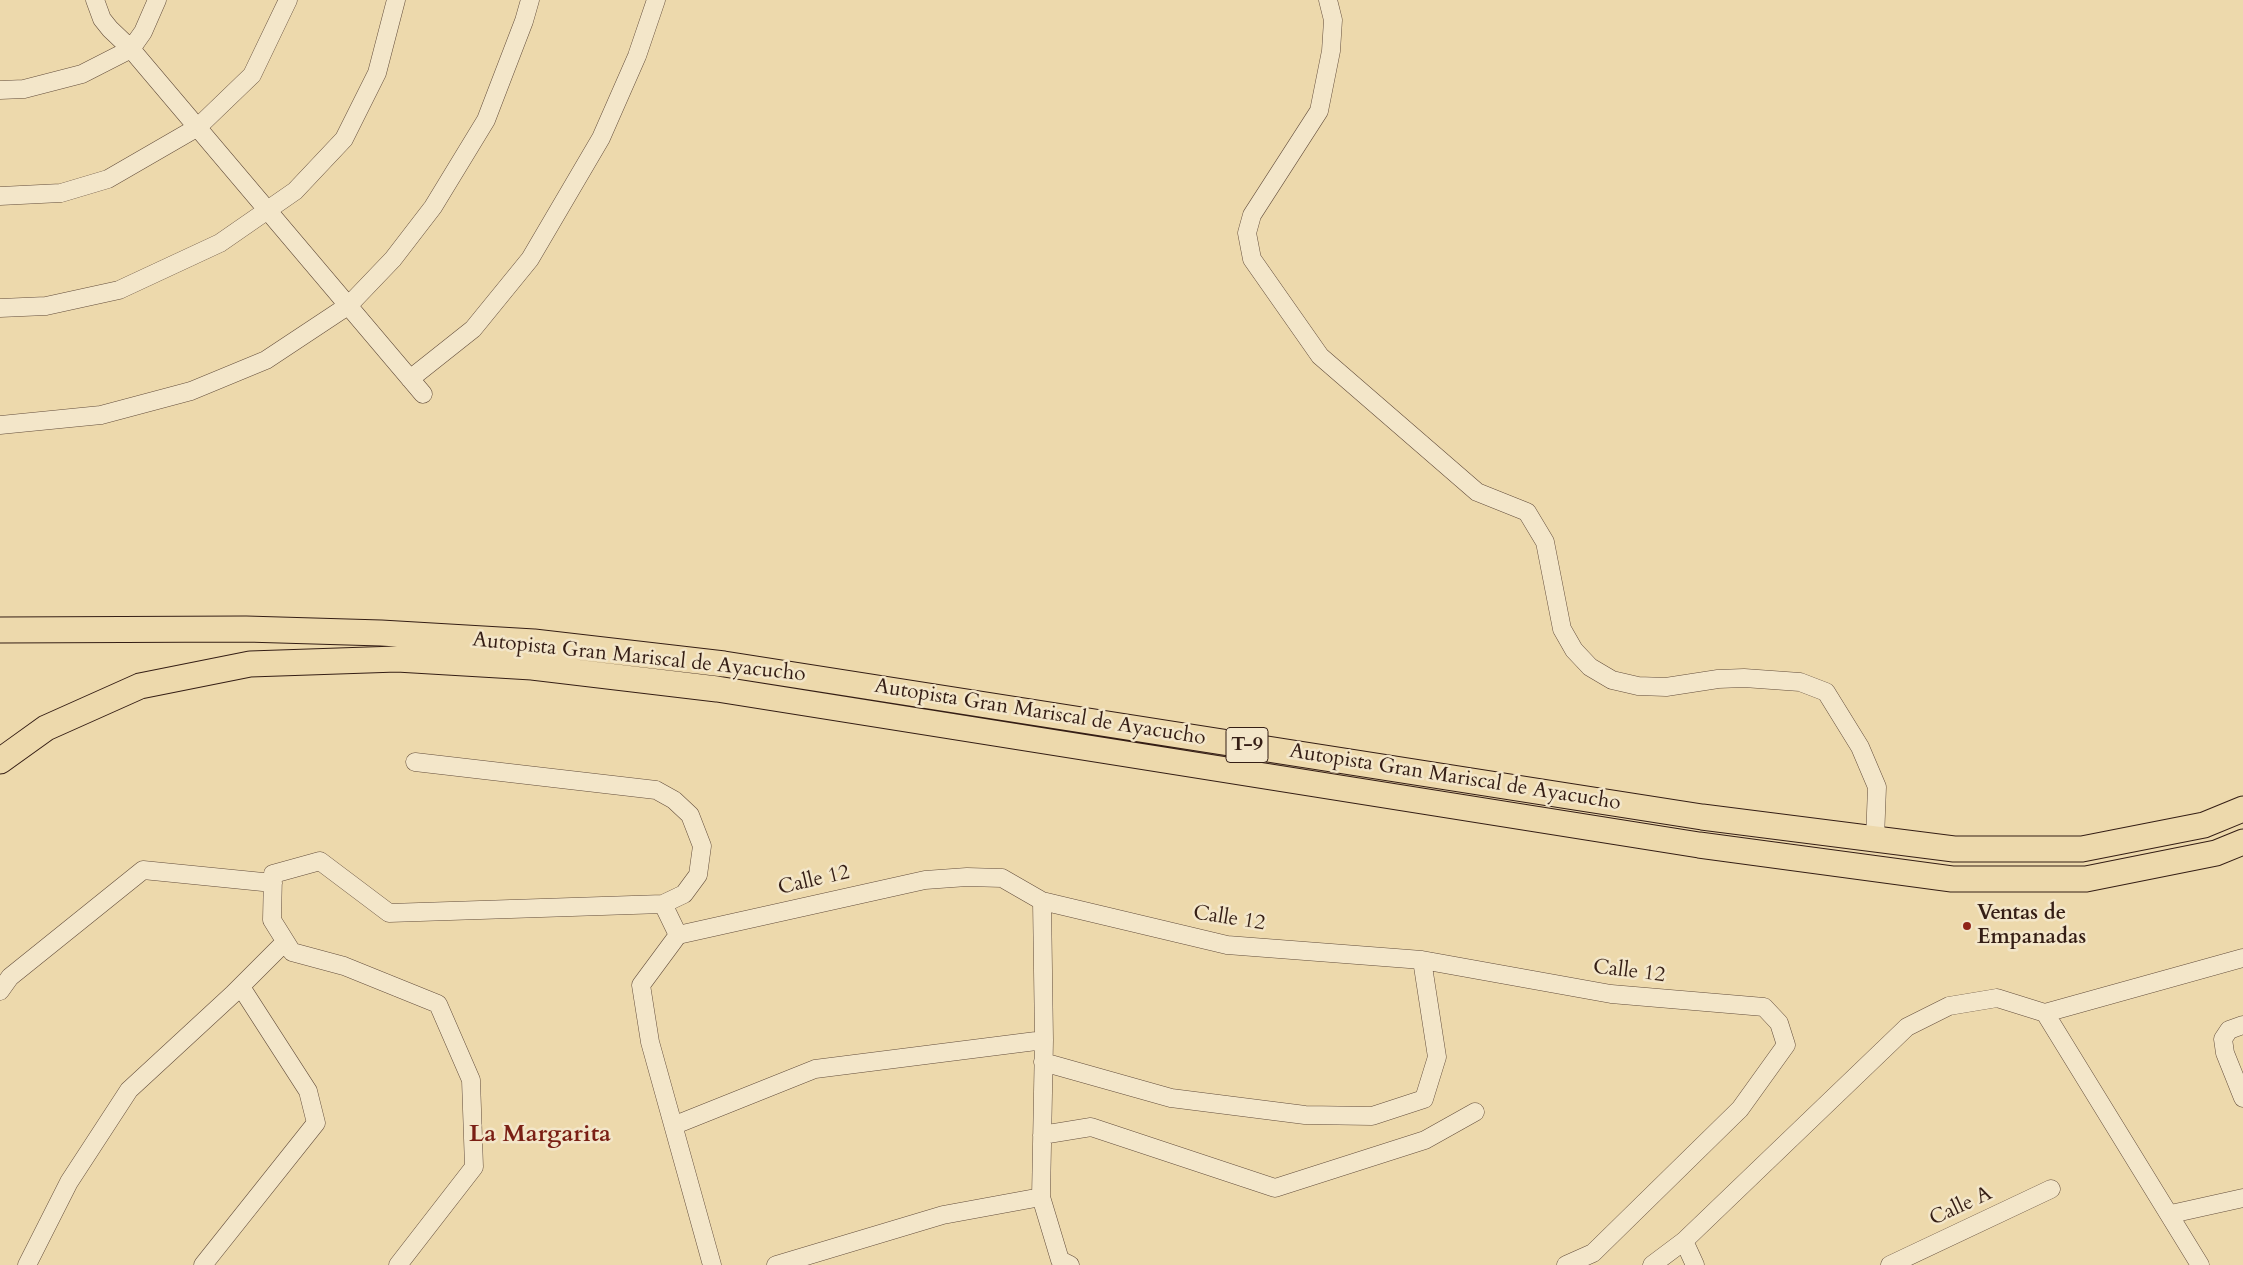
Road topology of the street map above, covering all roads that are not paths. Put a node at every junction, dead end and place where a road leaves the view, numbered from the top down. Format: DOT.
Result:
graph roads {
  1 [pos="95,0"];
  2 [pos="157,0"];
  3 [pos="288,0"];
  4 [pos="396,0"];
  5 [pos="530,0"];
  6 [pos="656,0"];
  7 [pos="1328,0"];
  8 [pos="131,48"];
  9 [pos="0,90"];
  10 [pos="198,127"];
  11 [pos="0,196"];
  12 [pos="269,210"];
  13 [pos="349,305"];
  14 [pos="0,308"];
  15 [pos="410,379"];
  16 [pos="423,394"];
  17 [pos="0,424"];
  18 [pos="0,630"];
  19 [pos="0,761"];
  20 [pos="415,762"];
  21 [pos="2243,809"];
  22 [pos="1876,839"];
  23 [pos="2243,842"];
  24 [pos="273,883"];
  25 [pos="1042,900"];
  26 [pos="663,904"];
  27 [pos="678,935"];
  28 [pos="285,942"];
  29 [pos="2243,958"];
  30 [pos="1422,960"];
  31 [pos="241,987"];
  32 [pos="0,991"];
  33 [pos="2045,1013"];
  34 [pos="2243,1025"];
  35 [pos="1044,1040"];
  36 [pos="1043,1062"];
  37 [pos="2243,1098"];
  38 [pos="1475,1112"];
  39 [pos="675,1125"];
  40 [pos="1042,1135"];
  41 [pos="2051,1189"];
  42 [pos="1041,1197"];
  43 [pos="2243,1198"];
  44 [pos="2170,1214"];
  45 [pos="1684,1241"];
  46 [pos="1657,1263"];
  47 [pos="27,1265"];
  48 [pos="202,1265"];
  49 [pos="398,1265"];
  50 [pos="712,1265"];
  51 [pos="776,1265"];
  52 [pos="1070,1265"];
  53 [pos="1566,1265"];
  54 [pos="1695,1265"];
  55 [pos="1890,1265"];
  56 [pos="2200,1265"];
  1 -- 8 [label="street"];
  2 -- 8 [label="street"];
  3 -- 10 [label="street"];
  4 -- 12 [label="street"];
  5 -- 13 [label="street"];
  6 -- 15 [label="street"];
  7 -- 22 [label="street"];
  8 -- 9 [label="street"];
  8 -- 10 [label="street"];
  10 -- 11 [label="street"];
  10 -- 12 [label="street"];
  12 -- 13 [label="street"];
  12 -- 14 [label="street"];
  13 -- 15 [label="street"];
  13 -- 17 [label="street"];
  15 -- 16 [label="street"];
  18 -- 22 [label="highway, Autopista Gran Mariscal de Ayacucho / T-9"];
  19 -- 23 [label="highway, Autopista Gran Mariscal de Ayacucho / T-9"];
  20 -- 26 [label="street"];
  21 -- 22 [label="highway, Autopista Gran Mariscal de Ayacucho / T-9"];
  24 -- 26 [label="street"];
  24 -- 28 [label="street"];
  24 -- 32 [label="street"];
  25 -- 27 [label="street, Calle 12"];
  25 -- 30 [label="street, Calle 12"];
  25 -- 35 [label="street"];
  26 -- 27 [label="street"];
  27 -- 39 [label="street"];
  28 -- 31 [label="street"];
  28 -- 49 [label="street"];
  29 -- 33 [label="street"];
  30 -- 36 [label="street"];
  30 -- 53 [label="street, Calle 12"];
  31 -- 47 [label="street"];
  31 -- 48 [label="street"];
  33 -- 44 [label="street"];
  33 -- 45 [label="street"];
  34 -- 37 [label="street"];
  35 -- 36 [label="street"];
  35 -- 39 [label="street"];
  36 -- 40 [label="street"];
  38 -- 40 [label="street"];
  39 -- 50 [label="street"];
  40 -- 42 [label="street"];
  41 -- 55 [label="street, Calle A"];
  42 -- 51 [label="street"];
  42 -- 52 [label="street"];
  43 -- 44 [label="street"];
  44 -- 56 [label="street"];
  45 -- 46 [label="street"];
  45 -- 54 [label="street"];
}
